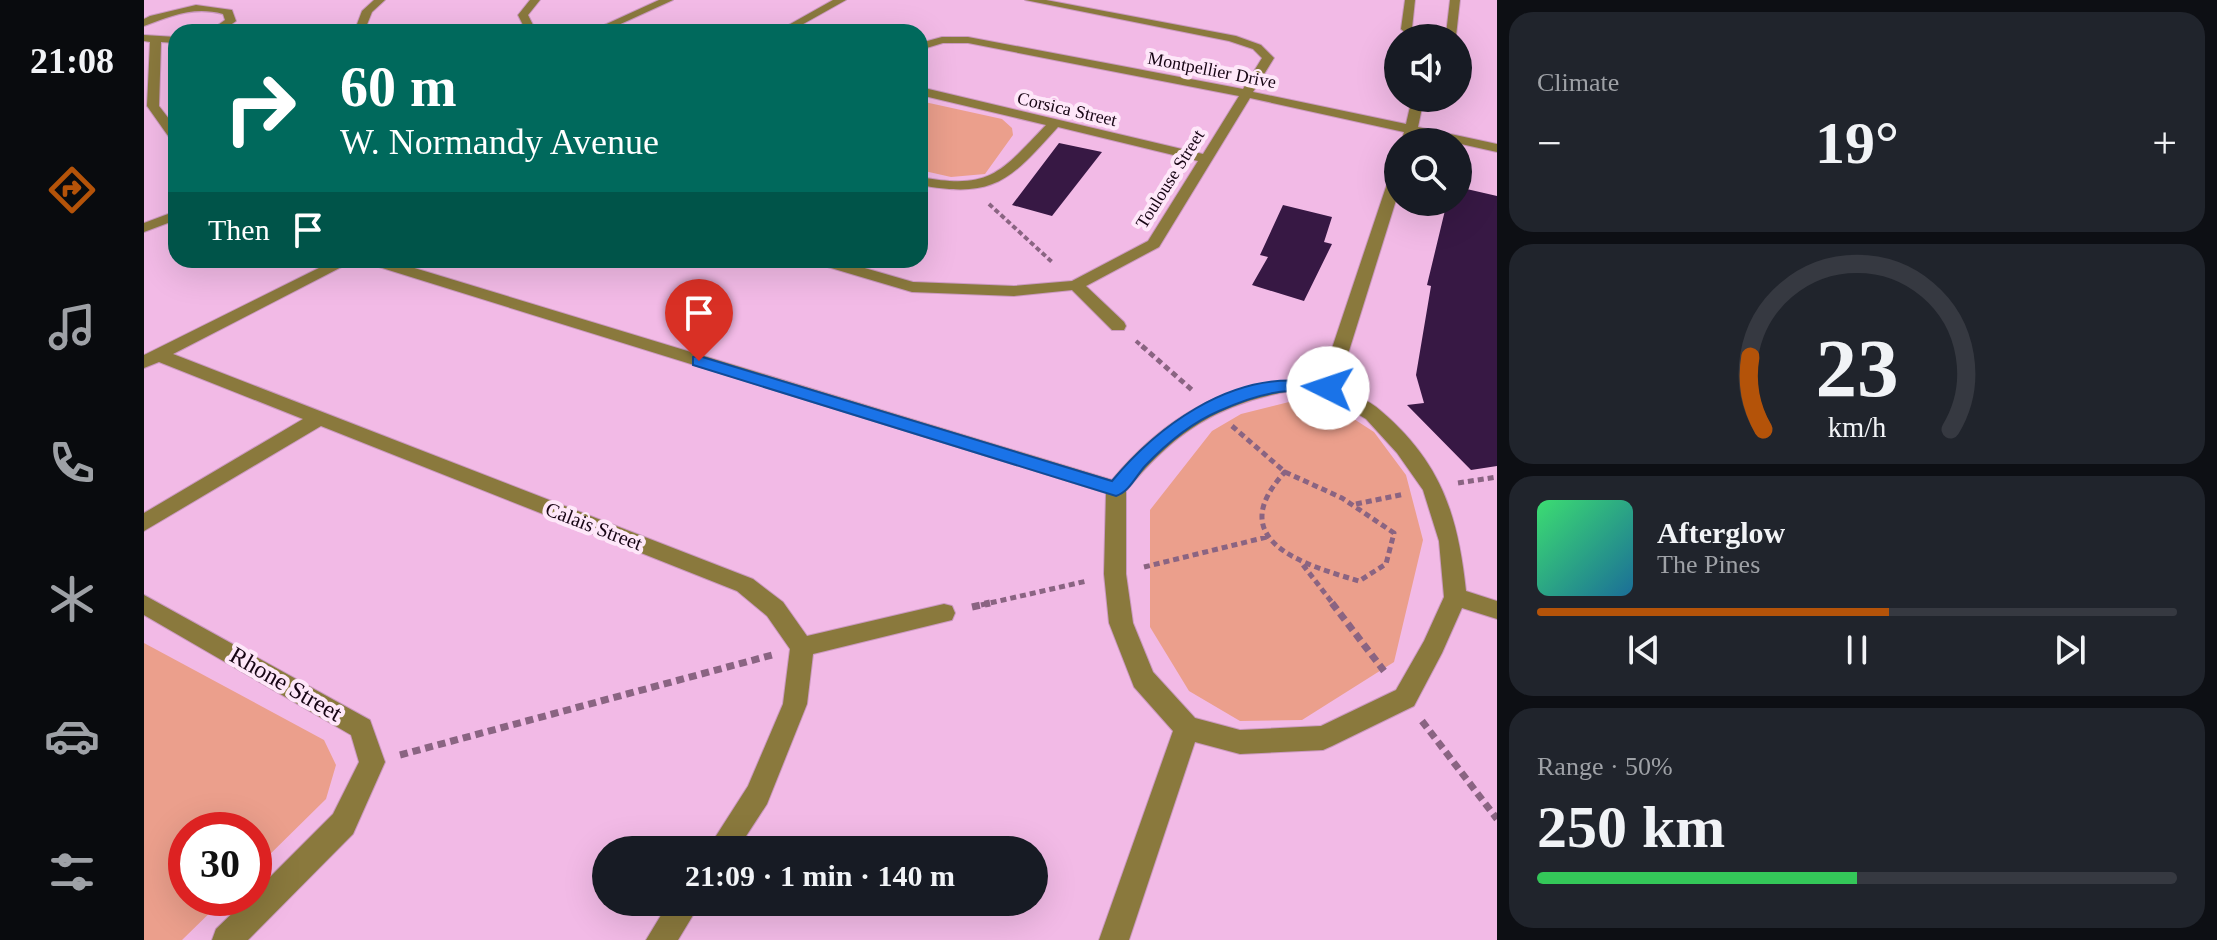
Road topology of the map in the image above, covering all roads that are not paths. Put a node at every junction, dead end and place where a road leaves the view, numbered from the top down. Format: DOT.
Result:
graph roads {
  1 [pos="209,0"];
  2 [pos="235,0"];
  3 [pos="380,0"];
  4 [pos="535,0"];
  5 [pos="668,0"];
  6 [pos="841,0"];
  7 [pos="1030,0"];
  8 [pos="1410,0"];
  9 [pos="1455,0"];
  10 [pos="196,8"];
  11 [pos="220,9"];
  12 [pos="147,20"];
  13 [pos="226,24"];
  14 [pos="362,24"];
  15 [pos="528,24"];
  16 [pos="612,24"];
  17 [pos="796,24"];
  18 [pos="1407,24"];
  19 [pos="1452,24"];
  20 [pos="150,39"];
  21 [pos="928,44"];
  22 [pos="928,93"];
  23 [pos="1248,94"];
  24 [pos="1053,125"];
  25 [pos="168,126"];
  26 [pos="1384,129"];
  27 [pos="1472,145"];
  28 [pos="1497,148"];
  29 [pos="1207,159"];
  30 [pos="928,183"];
  31 [pos="1384,215"];
  32 [pos="168,218"];
  33 [pos="144,228"];
  34 [pos="331,268"];
  35 [pos="398,268"];
  36 [pos="847,268"];
  37 [pos="1076,285"];
  38 [pos="1118,326"];
  39 [pos="151,358"];
  40 [pos="1328,388"];
  41 [pos="318,419"];
  42 [pos="1116,489"];
  43 [pos="144,523"];
  44 [pos="1455,597"];
  45 [pos="144,604"];
  46 [pos="1497,610"];
  47 [pos="944,613"];
  48 [pos="802,647"];
  49 [pos="1187,728"];
  50 [pos="730,836"];
  51 [pos="677,916"];
  52 [pos="227,940"];
  53 [pos="661,940"];
  54 [pos="1114,940"];
  1 -- 10 [label="street"];
  2 -- 11 [label="street"];
  3 -- 14 [label="street"];
  4 -- 15 [label="street"];
  5 -- 16 [label="street"];
  6 -- 17 [label="street"];
  7 -- 23 [label="street, Toulouse Street"];
  8 -- 18 [label="street"];
  9 -- 19 [label="street"];
  10 -- 11 [label="street"];
  10 -- 12 [label="street"];
  11 -- 13 [label="street"];
  20 -- 25 [label="street"];
  21 -- 23 [label="street, Montpellier Drive"];
  22 -- 24 [label="street, Corsica Street"];
  23 -- 26 [label="street, Montpellier Drive"];
  23 -- 29 [label="street, Toulouse Street"];
  24 -- 29 [label="street, Corsica Street"];
  24 -- 30 [label="street"];
  27 -- 28 [label="street, Montpellier Drive"];
  29 -- 37 [label="street, Toulouse Street"];
  31 -- 40 [label="street"];
  32 -- 33 [label="street"];
  34 -- 39 [label="street"];
  35 -- 42 [label="street"];
  36 -- 37 [label="street, Toulouse Street"];
  37 -- 38 [label="street"];
  39 -- 41 [label="street, Calais Street"];
  40 -- 42 [label="street"];
  40 -- 44 [label="street"];
  41 -- 43 [label="street"];
  41 -- 48 [label="street, Calais Street"];
  42 -- 49 [label="street"];
  44 -- 46 [label="street"];
  44 -- 49 [label="street"];
  45 -- 52 [label="street, Rhone Street"];
  47 -- 48 [label="street"];
  48 -- 50 [label="street"];
  49 -- 54 [label="street"];
  51 -- 53 [label="street"];
}
